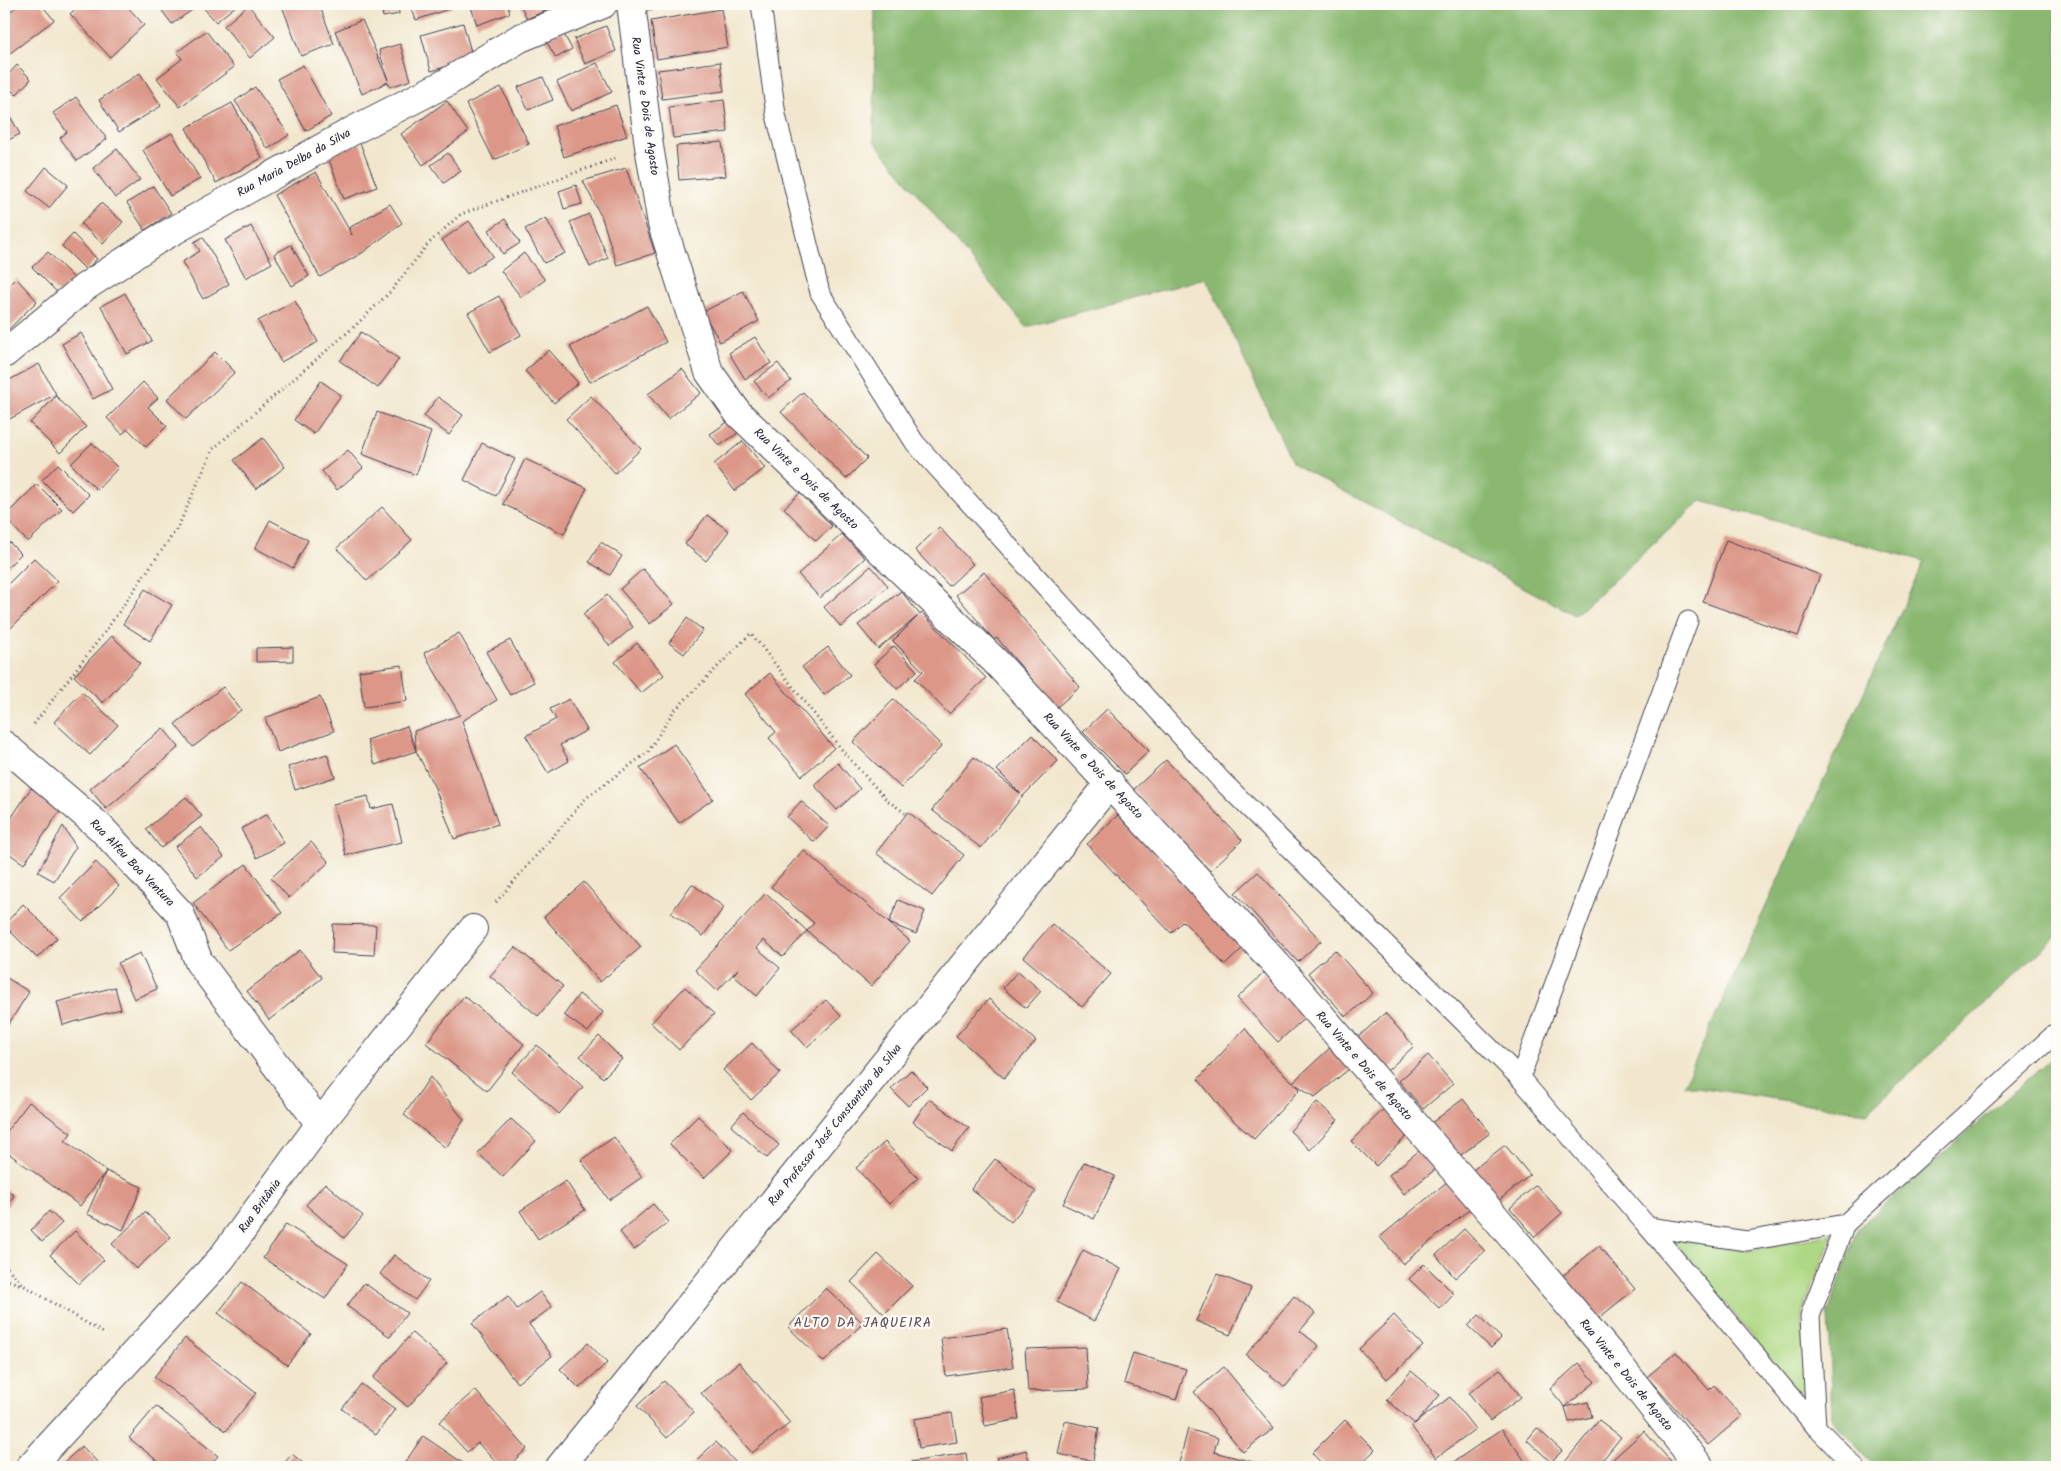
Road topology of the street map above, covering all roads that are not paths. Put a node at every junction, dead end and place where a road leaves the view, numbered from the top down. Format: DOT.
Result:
graph roads {
  1 [pos="603,4"];
  2 [pos="631,4"];
  3 [pos="761,4"];
  4 [pos="4,354"];
  5 [pos="1688,621"];
  6 [pos="6,754"];
  7 [pos="1110,783"];
  8 [pos="472,929"];
  9 [pos="2057,1032"];
  10 [pos="1520,1078"];
  11 [pos="320,1124"];
  12 [pos="1845,1224"];
  13 [pos="1648,1226"];
  14 [pos="1816,1427"];
  15 [pos="30,1467"];
  16 [pos="560,1467"];
  17 [pos="1700,1467"];
  18 [pos="1855,1467"];
  1 -- 4 [label="street, Rua Maria Delba da Silva"];
  2 -- 7 [label="street, Rua Vinte e Dois de Agosto"];
  3 -- 10 [label="lane"];
  5 -- 10 [label="lane"];
  6 -- 11 [label="street, Rua Alfeu Boa Ventura"];
  7 -- 16 [label="street, Rua Professor José Constantino da Silva"];
  7 -- 17 [label="street, Rua Vinte e Dois de Agosto"];
  8 -- 11 [label="street, Rua Britânia"];
  9 -- 12 [label="lane"];
  10 -- 13 [label="lane"];
  11 -- 15 [label="street, Rua Britânia"];
  12 -- 13 [label="lane"];
  12 -- 14 [label="lane"];
  13 -- 14 [label="lane"];
  14 -- 18 [label="lane"];
}
